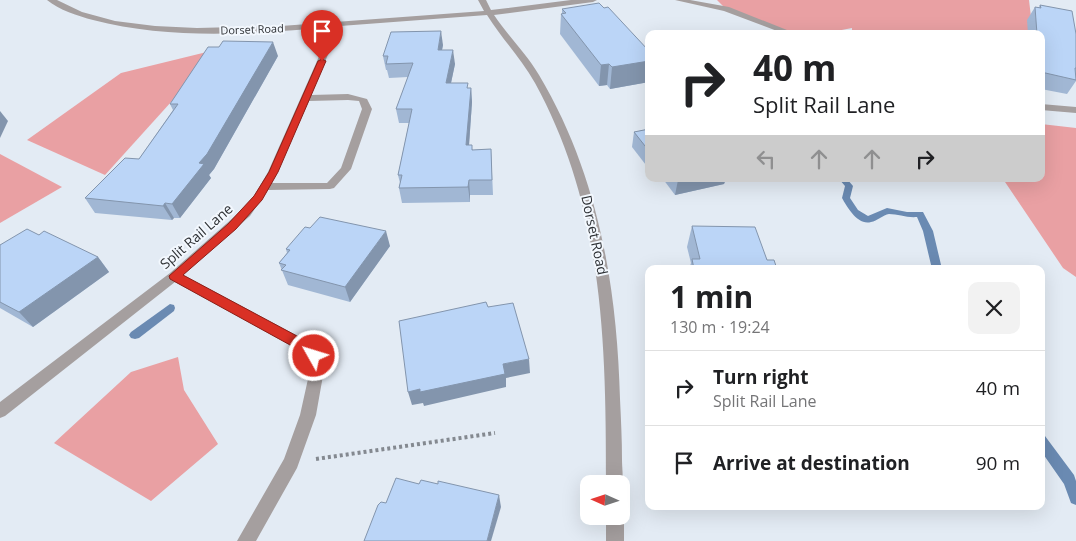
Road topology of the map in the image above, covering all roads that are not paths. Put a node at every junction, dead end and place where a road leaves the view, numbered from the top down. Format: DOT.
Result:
graph roads {
  1 [pos="51,0"];
  2 [pos="482,0"];
  3 [pos="593,0"];
  4 [pos="680,0"];
  5 [pos="487,13"];
  6 [pos="337,24"];
  7 [pos="782,30"];
  8 [pos="306,98"];
  9 [pos="1045,107"];
  10 [pos="1076,110"];
  11 [pos="265,187"];
  12 [pos="174,276"];
  13 [pos="0,411"];
  14 [pos="614,475"];
  15 [pos="615,525"];
  16 [pos="246,541"];
  17 [pos="615,541"];
  1 -- 6 [label="street, Dorset Road"];
  2 -- 5 [label="street"];
  3 -- 5 [label="street, Dorset Road"];
  4 -- 7 [label="street"];
  5 -- 6 [label="street, Dorset Road"];
  5 -- 14 [label="street, Dorset Road"];
  6 -- 8 [label="street, Split Rail Lane"];
  8 -- 11 [label="street, Split Rail Lane"];
  8 -- 11 [label="street"];
  9 -- 10 [label="street"];
  11 -- 12 [label="street, Split Rail Lane"];
  12 -- 13 [label="street, Split Rail Lane"];
  12 -- 16 [label="street"];
  15 -- 17 [label="street"];
}
